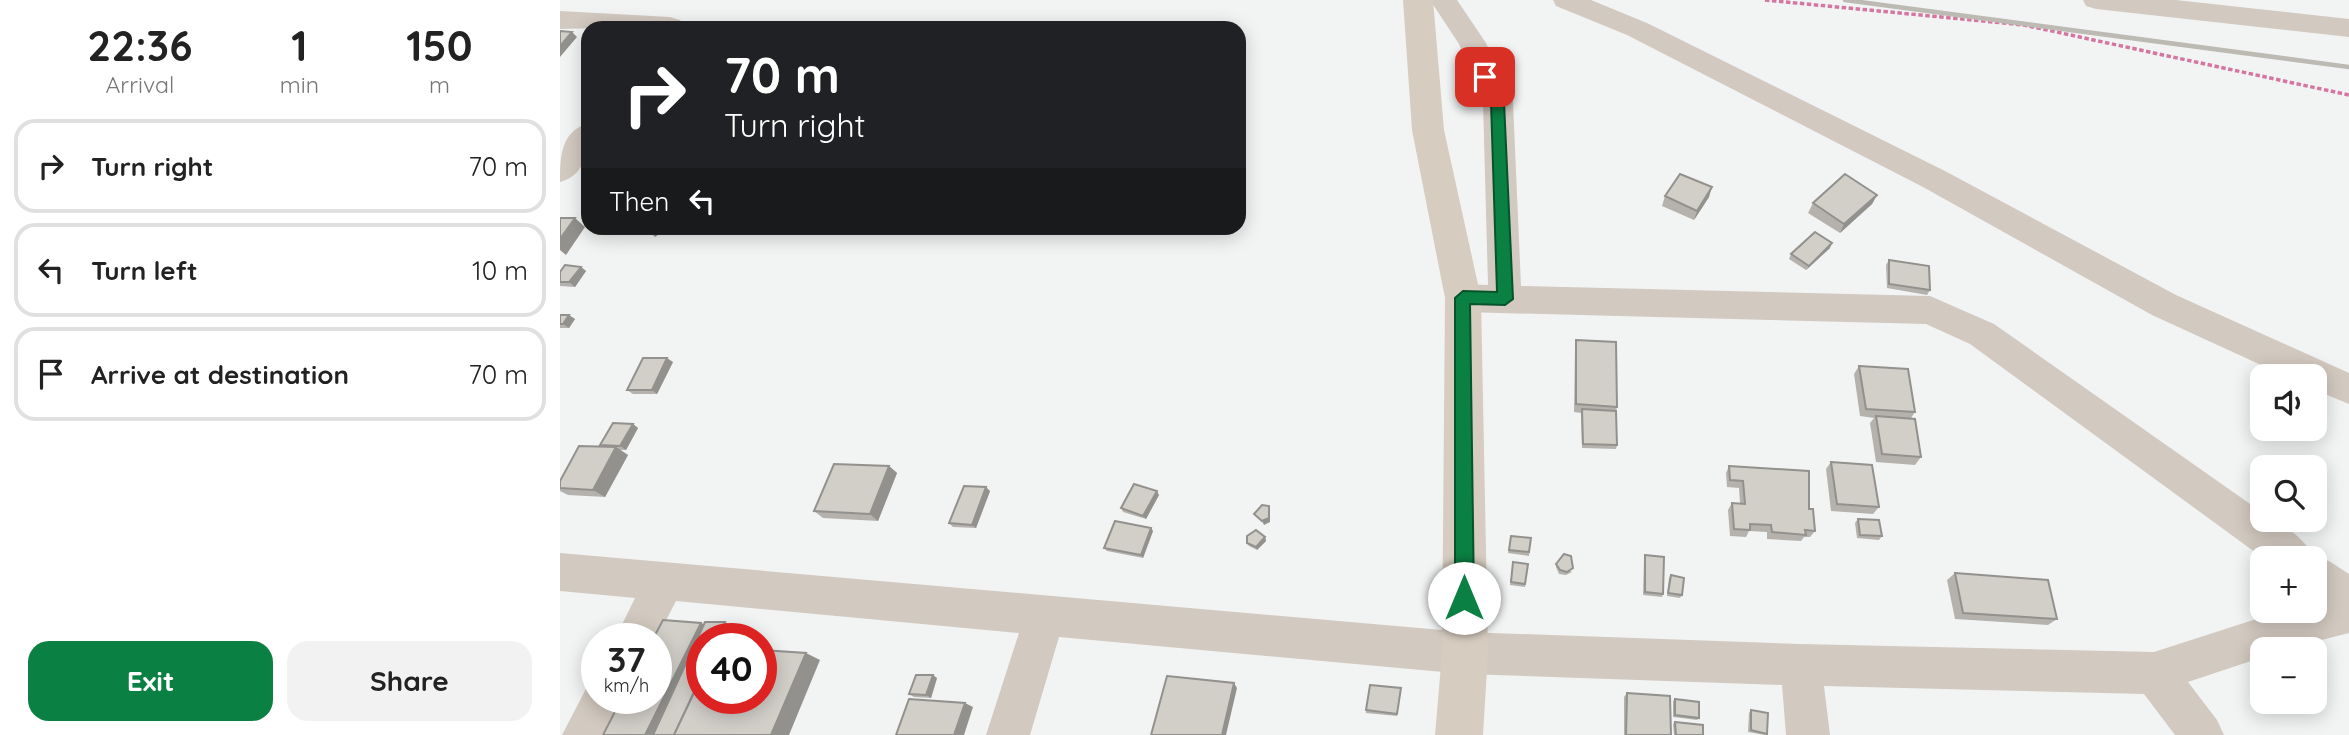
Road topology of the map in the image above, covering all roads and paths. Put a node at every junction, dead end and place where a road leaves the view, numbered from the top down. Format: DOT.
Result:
graph roads {
  1 [pos="1418,0"];
  2 [pos="1443,0"];
  3 [pos="1566,0"];
  4 [pos="1765,0"];
  5 [pos="2096,0"];
  6 [pos="560,20"];
  7 [pos="674,20"];
  8 [pos="2349,28"];
  9 [pos="2349,95"];
  10 [pos="581,143"];
  11 [pos="560,171"];
  12 [pos="1463,298"];
  13 [pos="1505,299"];
  14 [pos="2349,390"];
  15 [pos="2277,546"];
  16 [pos="560,572"];
  17 [pos="665,581"];
  18 [pos="2327,582"];
  19 [pos="2349,598"];
  20 [pos="2349,613"];
  21 [pos="1045,615"];
  22 [pos="643,623"];
  23 [pos="1465,653"];
  24 [pos="1801,666"];
  25 [pos="2154,673"];
  26 [pos="595,714"];
  27 [pos="584,735"];
  28 [pos="1007,735"];
  29 [pos="1459,735"];
  30 [pos="1808,735"];
  31 [pos="2202,735"];
  1 -- 12 [label="street"];
  2 -- 13 [label="street"];
  3 -- 14 [label="street"];
  4 -- 9 [label="path"];
  5 -- 8 [label="street"];
  6 -- 7 [label="street"];
  10 -- 11 [label="street"];
  12 -- 13 [label="street"];
  12 -- 23 [label="street"];
  13 -- 15 [label="street"];
  16 -- 17 [label="street"];
  17 -- 21 [label="street"];
  17 -- 22 [label="street"];
  18 -- 19 [label="street"];
  20 -- 25 [label="street"];
  21 -- 23 [label="street"];
  21 -- 28 [label="street"];
  23 -- 24 [label="street"];
  23 -- 29 [label="street"];
  24 -- 25 [label="street"];
  24 -- 30 [label="street"];
  25 -- 31 [label="street"];
  26 -- 27 [label="street"];
}
